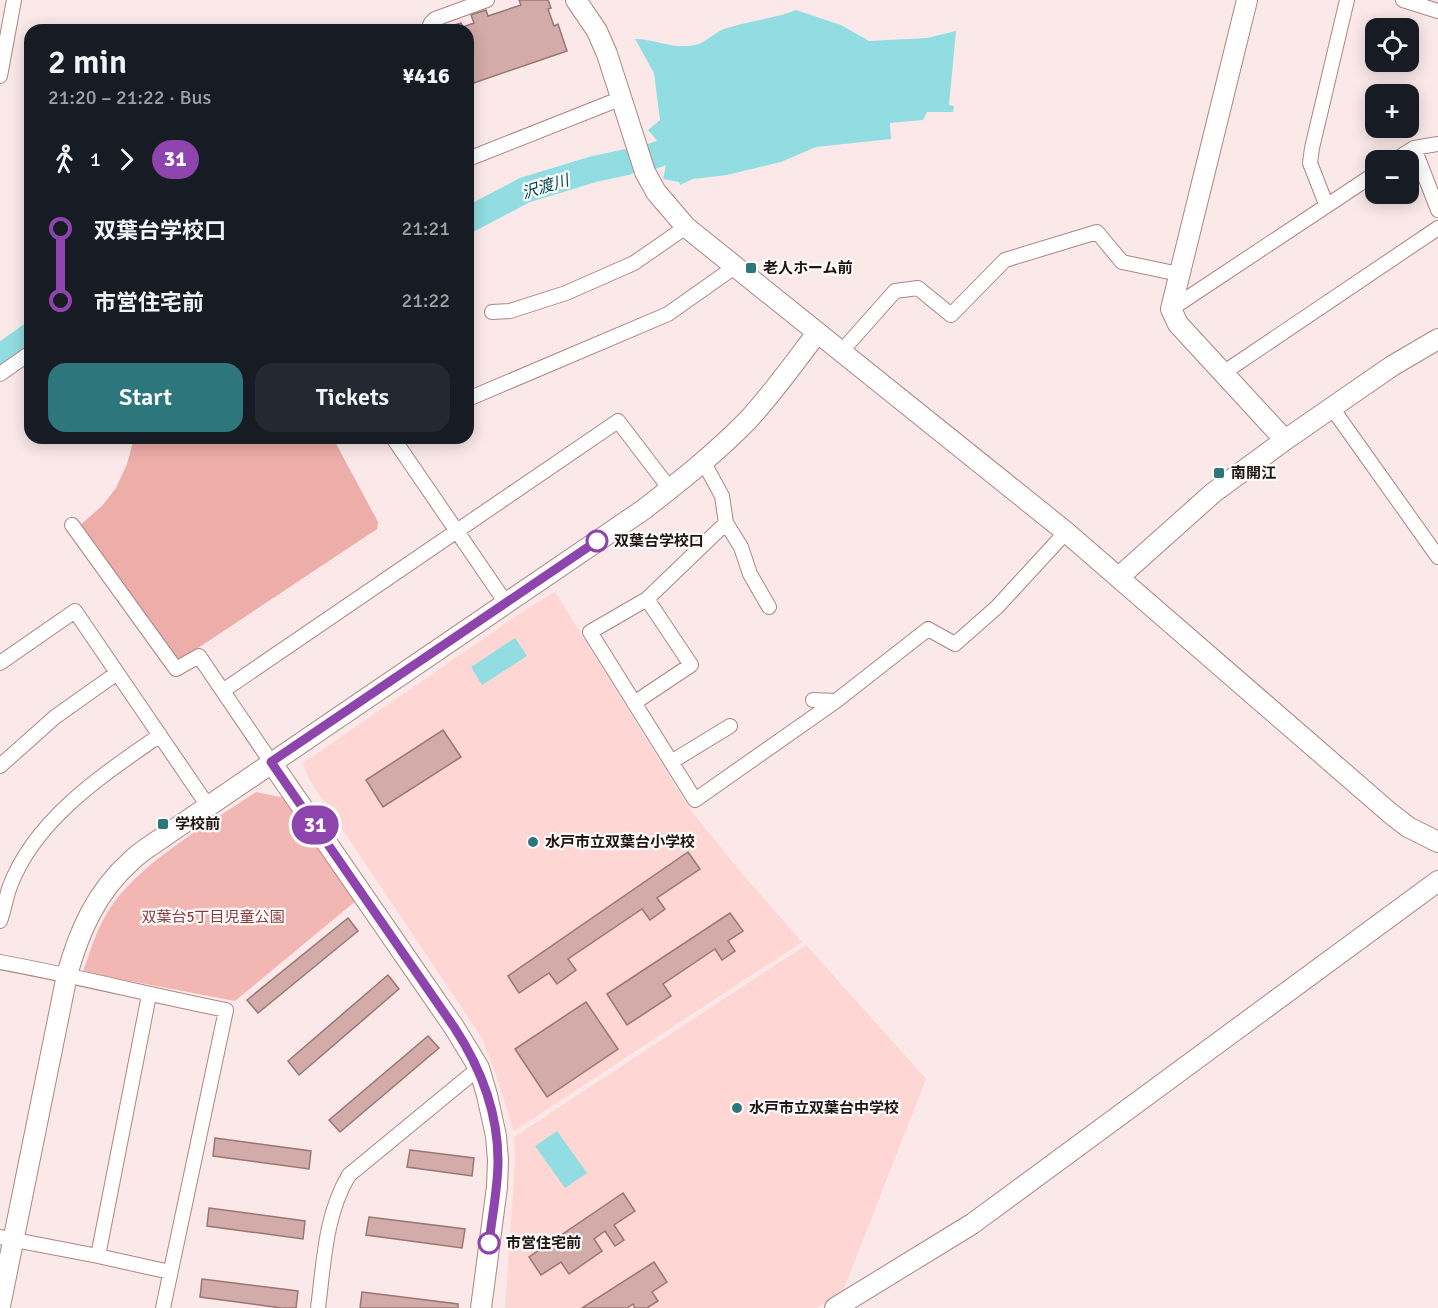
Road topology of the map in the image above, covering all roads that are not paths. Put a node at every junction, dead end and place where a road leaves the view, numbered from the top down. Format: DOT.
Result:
graph roads {
  1 [pos="14,0"];
  2 [pos="487,0"];
  3 [pos="576,0"];
  4 [pos="1247,0"];
  5 [pos="1347,0"];
  6 [pos="1403,0"];
  7 [pos="1438,11"];
  8 [pos="430,24"];
  9 [pos="0,76"];
  10 [pos="622,98"];
  11 [pos="1438,144"];
  12 [pos="1414,148"];
  13 [pos="1411,150"];
  14 [pos="474,157"];
  15 [pos="1365,180"];
  16 [pos="1326,204"];
  17 [pos="1438,210"];
  18 [pos="686,226"];
  19 [pos="1438,228"];
  20 [pos="736,266"];
  21 [pos="1179,274"];
  22 [pos="1171,309"];
  23 [pos="492,312"];
  24 [pos="817,333"];
  25 [pos="1438,339"];
  26 [pos="841,351"];
  27 [pos="24,357"];
  28 [pos="1223,373"];
  29 [pos="0,374"];
  30 [pos="474,396"];
  31 [pos="1332,408"];
  32 [pos="1285,440"];
  33 [pos="401,444"];
  34 [pos="703,461"];
  35 [pos="670,489"];
  36 [pos="726,524"];
  37 [pos="72,525"];
  38 [pos="456,530"];
  39 [pos="1066,532"];
  40 [pos="1438,557"];
  41 [pos="1119,577"];
  42 [pos="647,599"];
  43 [pos="506,603"];
  44 [pos="770,607"];
  45 [pos="0,663"];
  46 [pos="117,673"];
  47 [pos="224,690"];
  48 [pos="813,700"];
  49 [pos="836,701"];
  50 [pos="634,703"];
  51 [pos="730,726"];
  52 [pos="160,735"];
  53 [pos="271,762"];
  54 [pos="671,762"];
  55 [pos="0,766"];
  56 [pos="208,806"];
  57 [pos="1438,842"];
  58 [pos="1438,882"];
  59 [pos="5,886"];
  60 [pos="0,921"];
  61 [pos="0,962"];
  62 [pos="68,975"];
  63 [pos="149,995"];
  64 [pos="478,1068"];
  65 [pos="7,1239"];
  66 [pos="98,1256"];
  67 [pos="170,1272"];
  68 [pos="0,1306"];
  69 [pos="163,1308"];
  70 [pos="318,1308"];
  71 [pos="481,1308"];
  72 [pos="835,1308"];
  1 -- 9 [label="street"];
  2 -- 8 [label="street"];
  3 -- 10 [label="street"];
  4 -- 21 [label="street"];
  5 -- 16 [label="street"];
  6 -- 7 [label="street"];
  10 -- 14 [label="street"];
  10 -- 18 [label="street"];
  11 -- 12 [label="street"];
  12 -- 13 [label="street"];
  12 -- 17 [label="street"];
  15 -- 16 [label="street"];
  16 -- 22 [label="street"];
  18 -- 20 [label="street"];
  18 -- 23 [label="street"];
  19 -- 28 [label="street"];
  20 -- 24 [label="street"];
  20 -- 30 [label="street"];
  21 -- 22 [label="street"];
  21 -- 26 [label="street"];
  22 -- 28 [label="street"];
  24 -- 26 [label="street"];
  24 -- 34 [label="street"];
  25 -- 31 [label="street"];
  26 -- 39 [label="street"];
  27 -- 29 [label="street"];
  28 -- 32 [label="street"];
  31 -- 32 [label="street"];
  31 -- 40 [label="street"];
  32 -- 41 [label="street"];
  33 -- 38 [label="street"];
  34 -- 35 [label="street"];
  34 -- 36 [label="street"];
  35 -- 38 [label="street"];
  35 -- 43 [label="street"];
  36 -- 42 [label="street"];
  36 -- 44 [label="street"];
  37 -- 47 [label="street"];
  38 -- 43 [label="street"];
  38 -- 47 [label="street"];
  39 -- 41 [label="street"];
  39 -- 49 [label="street"];
  41 -- 57 [label="street"];
  42 -- 50 [label="street"];
  42 -- 50 [label="street"];
  43 -- 53 [label="street"];
  45 -- 46 [label="street"];
  46 -- 52 [label="street"];
  46 -- 55 [label="street"];
  47 -- 53 [label="street"];
  48 -- 49 [label="street"];
  49 -- 54 [label="street"];
  50 -- 54 [label="street"];
  51 -- 54 [label="street"];
  52 -- 56 [label="street"];
  52 -- 59 [label="street"];
  53 -- 56 [label="street"];
  53 -- 64 [label="street"];
  56 -- 62 [label="street"];
  58 -- 72 [label="street"];
  59 -- 60 [label="street"];
  61 -- 62 [label="street"];
  62 -- 63 [label="street"];
  62 -- 65 [label="street"];
  63 -- 66 [label="street"];
  63 -- 67 [label="street"];
  64 -- 70 [label="street"];
  64 -- 71 [label="street"];
  65 -- 66 [label="street"];
  65 -- 68 [label="street"];
  66 -- 67 [label="street"];
  67 -- 69 [label="street"];
}
